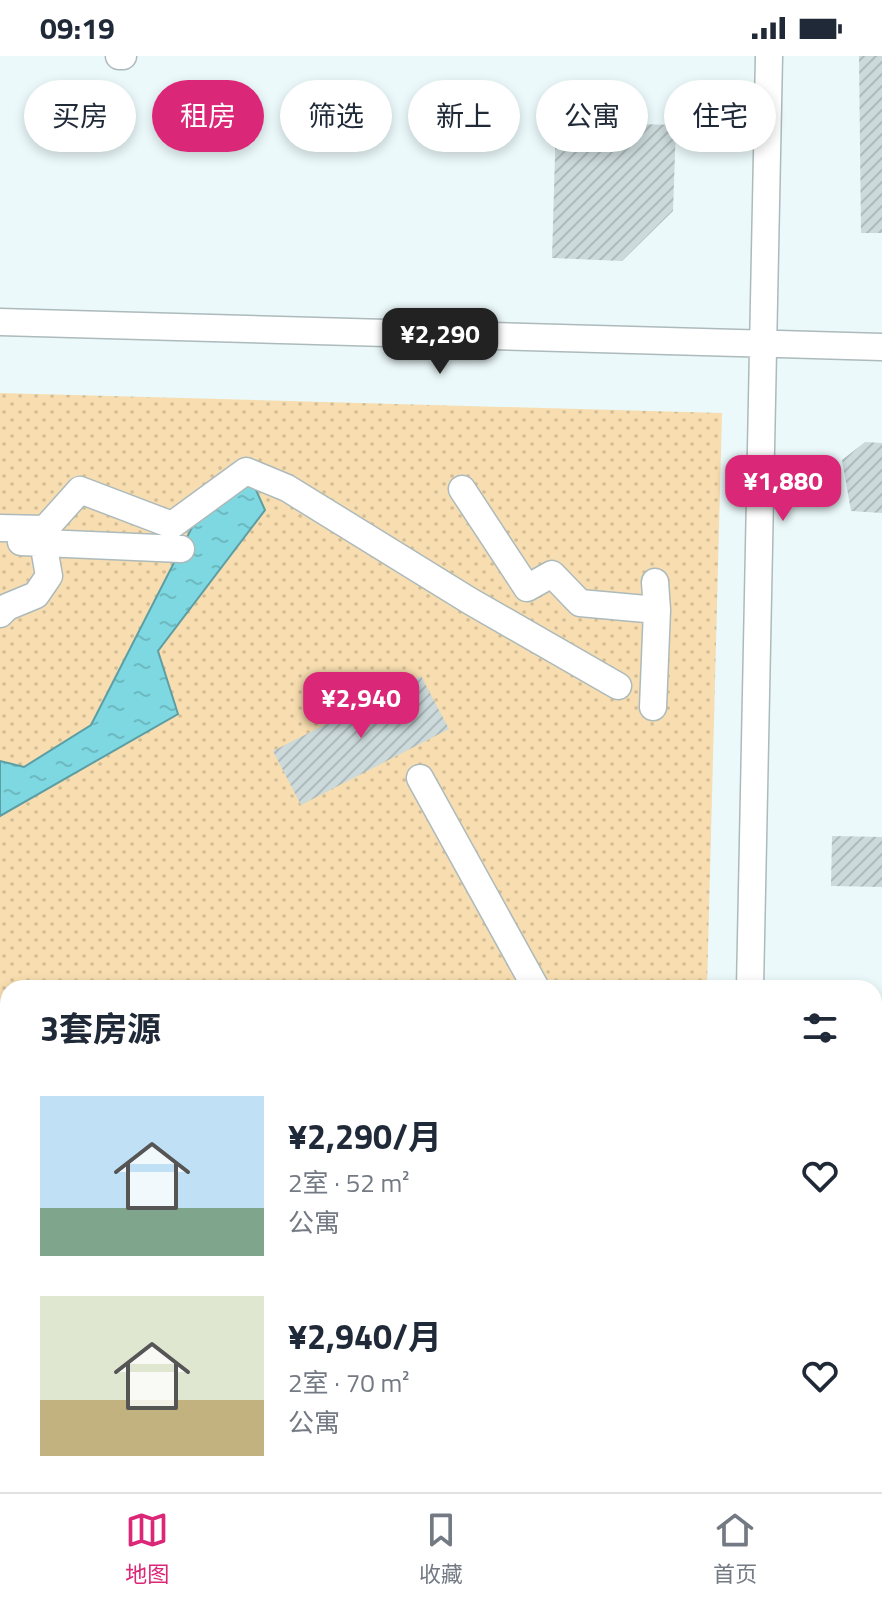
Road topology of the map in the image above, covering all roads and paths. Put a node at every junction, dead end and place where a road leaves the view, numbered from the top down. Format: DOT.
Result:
graph roads {
  1 [pos="769,56"];
  2 [pos="0,322"];
  3 [pos="0,338"];
  4 [pos="882,347"];
  5 [pos="762,353"];
  6 [pos="882,362"];
  7 [pos="462,489"];
  8 [pos="0,528"];
  9 [pos="0,541"];
  10 [pos="43,542"];
  11 [pos="181,549"];
  12 [pos="655,582"];
  13 [pos="657,610"];
  14 [pos="0,614"];
  15 [pos="618,686"];
  16 [pos="653,707"];
  17 [pos="420,778"];
  18 [pos="532,980"];
  19 [pos="750,980"];
  1 -- 5 [label="street"];
  2 -- 5 [label="street"];
  3 -- 5 [label="street"];
  4 -- 5 [label="street"];
  5 -- 6 [label="street"];
  5 -- 19 [label="street"];
  7 -- 13 [label="street"];
  8 -- 15 [label="street"];
  9 -- 10 [label="street"];
  10 -- 11 [label="street"];
  10 -- 14 [label="street"];
  12 -- 13 [label="street"];
  13 -- 16 [label="street"];
  17 -- 18 [label="street"];
}
